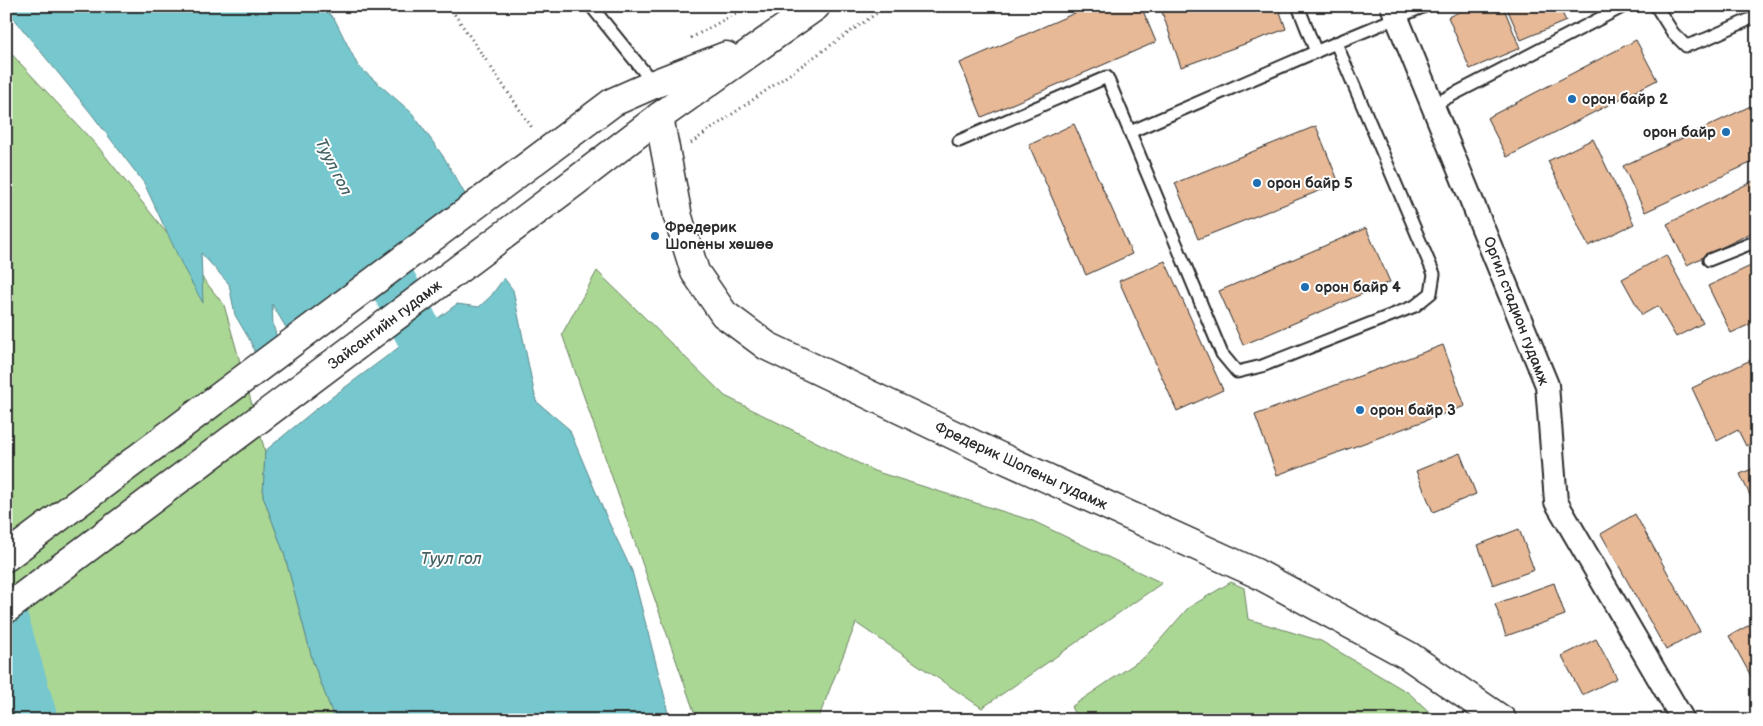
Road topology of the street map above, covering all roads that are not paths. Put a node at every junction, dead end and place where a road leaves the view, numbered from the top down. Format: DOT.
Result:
graph roads {
  1 [pos="591,6"];
  2 [pos="816,6"];
  3 [pos="1298,6"];
  4 [pos="1425,6"];
  5 [pos="1624,6"];
  6 [pos="1656,6"];
  7 [pos="1395,12"];
  8 [pos="1757,16"];
  9 [pos="765,41"];
  10 [pos="1336,43"];
  11 [pos="1316,52"];
  12 [pos="654,84"];
  13 [pos="1433,105"];
  14 [pos="659,116"];
  15 [pos="1130,132"];
  16 [pos="959,140"];
  17 [pos="1757,241"];
  18 [pos="1709,260"];
  19 [pos="6,557"];
  20 [pos="6,610"];
  21 [pos="1502,720"];
  22 [pos="1683,720"];
  1 -- 12 [label="lane"];
  2 -- 9 [label="main road, Зайсангийн гудамж"];
  3 -- 11 [label="lane"];
  4 -- 7 [label="lane"];
  5 -- 13 [label="lane"];
  6 -- 8 [label="lane"];
  7 -- 10 [label="lane"];
  7 -- 13 [label="street, Оргил стадион гудамж"];
  9 -- 12 [label="main road, Зайсангийн гудамж"];
  9 -- 14 [label="main road, Зайсангийн гудамж"];
  10 -- 11 [label="lane"];
  10 -- 15 [label="lane"];
  11 -- 15 [label="lane"];
  12 -- 19 [label="main road, Зайсангийн гудамж"];
  13 -- 22 [label="street, Оргил стадион гудамж"];
  14 -- 20 [label="main road, Зайсангийн гудамж"];
  14 -- 21 [label="main road, Фредерик Шопены гудамж"];
  15 -- 16 [label="lane"];
  17 -- 18 [label="lane"];
}
